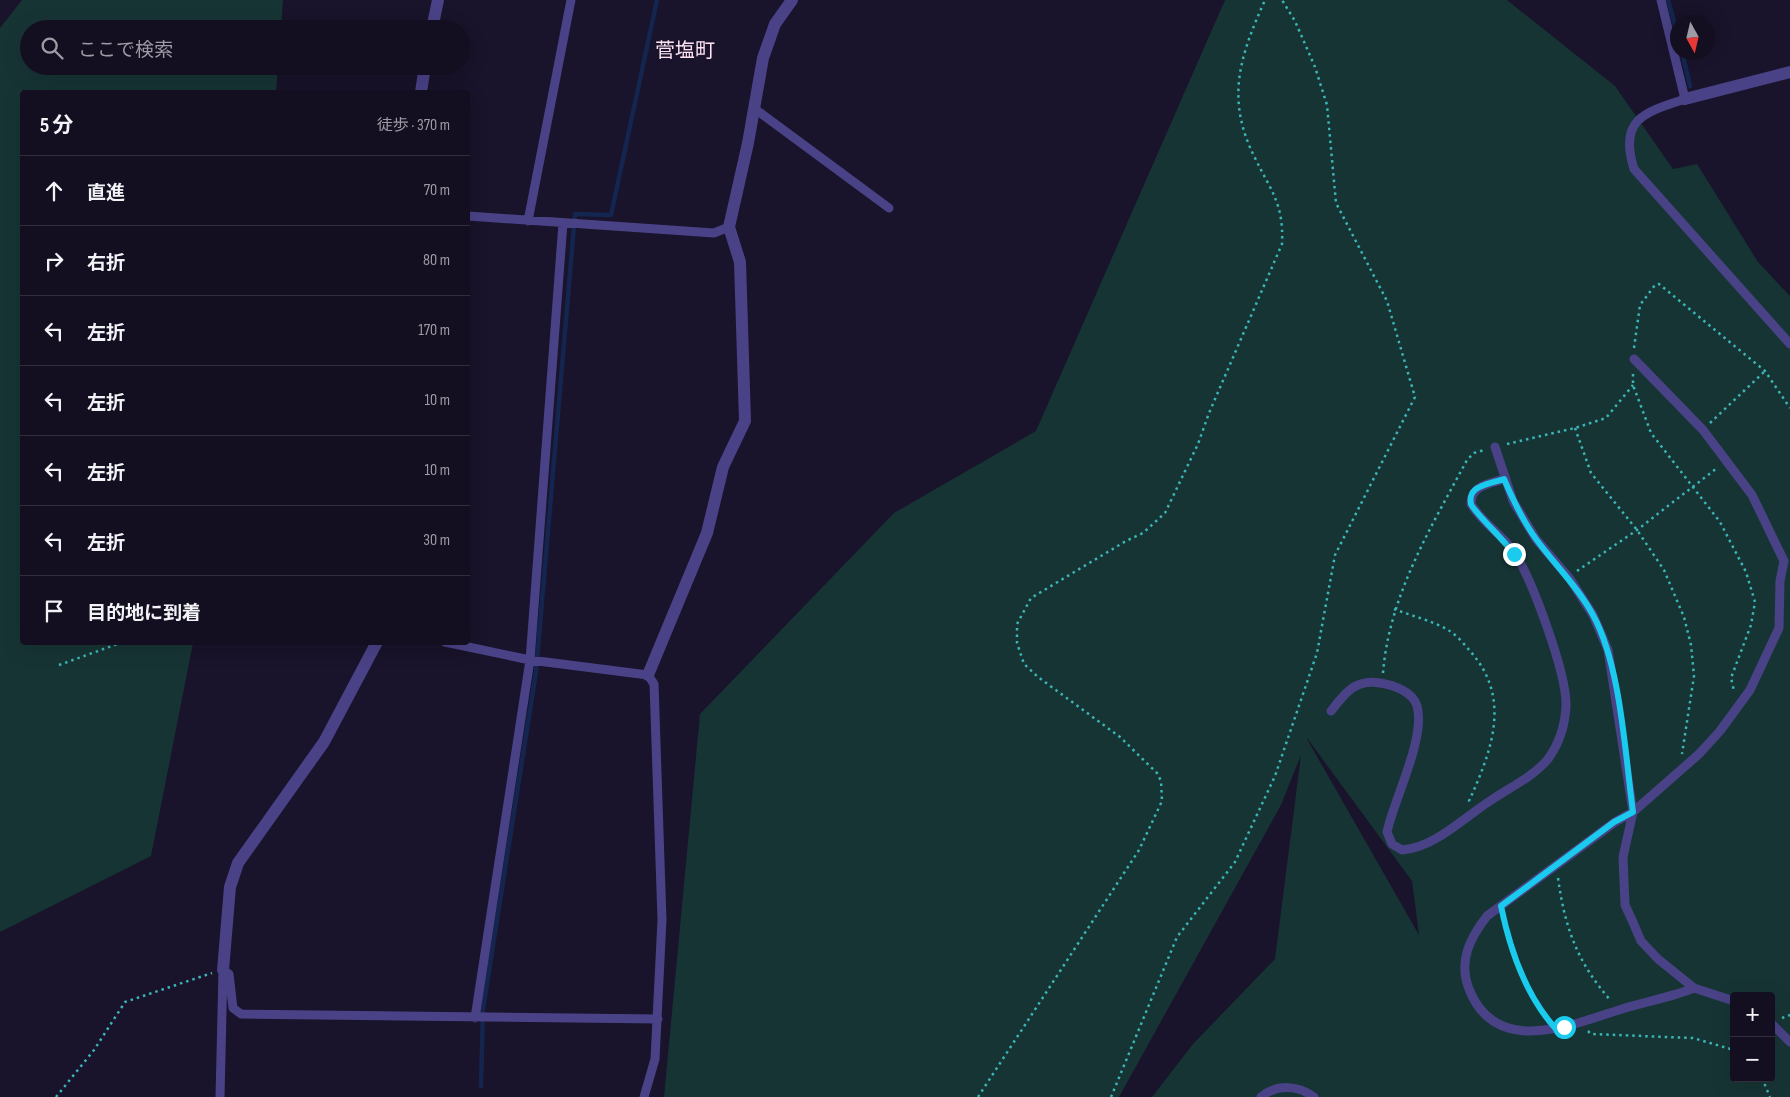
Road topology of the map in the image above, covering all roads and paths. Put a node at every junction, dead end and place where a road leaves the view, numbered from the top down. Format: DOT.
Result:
graph roads {
  1 [pos="438,0"];
  2 [pos="571,0"];
  3 [pos="791,0"];
  4 [pos="1266,0"];
  5 [pos="1282,0"];
  6 [pos="1661,0"];
  7 [pos="434,20"];
  8 [pos="1790,72"];
  9 [pos="424,75"];
  10 [pos="421,90"];
  11 [pos="1685,99"];
  12 [pos="755,109"];
  13 [pos="889,208"];
  14 [pos="470,216"];
  15 [pos="528,221"];
  16 [pos="563,223"];
  17 [pos="730,227"];
  18 [pos="1634,342"];
  19 [pos="1790,344"];
  20 [pos="1634,359"];
  21 [pos="1765,371"];
  22 [pos="1790,408"];
  23 [pos="1575,428"];
  24 [pos="1703,430"];
  25 [pos="1518,441"];
  26 [pos="1495,448"];
  27 [pos="1714,470"];
  28 [pos="1504,479"];
  29 [pos="1692,486"];
  30 [pos="1638,530"];
  31 [pos="1787,560"];
  32 [pos="1584,565"];
  33 [pos="1394,610"];
  34 [pos="115,645"];
  35 [pos="375,645"];
  36 [pos="459,645"];
  37 [pos="530,660"];
  38 [pos="1384,662"];
  39 [pos="59,665"];
  40 [pos="648,675"];
  41 [pos="1739,707"];
  42 [pos="1331,711"];
  43 [pos="1679,771"];
  44 [pos="1475,810"];
  45 [pos="1633,812"];
  46 [pos="1557,865"];
  47 [pos="1501,906"];
  48 [pos="223,970"];
  49 [pos="1694,988"];
  50 [pos="1730,1000"];
  51 [pos="1618,1010"];
  52 [pos="475,1018"];
  53 [pos="658,1019"];
  54 [pos="1578,1022"];
  55 [pos="1775,1027"];
  56 [pos="1556,1029"];
  57 [pos="1790,1042"];
  58 [pos="1730,1049"];
  59 [pos="1764,1082"];
  60 [pos="56,1097"];
  61 [pos="220,1097"];
  62 [pos="644,1097"];
  63 [pos="978,1097"];
  64 [pos="1110,1097"];
  65 [pos="1261,1097"];
  66 [pos="1314,1097"];
  67 [pos="1770,1097"];
  1 -- 7 [label="street"];
  2 -- 15 [label="lane"];
  3 -- 12 [label="street"];
  4 -- 63 [label="path"];
  5 -- 64 [label="path"];
  6 -- 11 [label="lane"];
  8 -- 11 [label="street"];
  9 -- 10 [label="street"];
  11 -- 19 [label="lane"];
  12 -- 13 [label="lane"];
  12 -- 17 [label="street"];
  14 -- 15 [label="lane"];
  15 -- 16 [label="lane"];
  16 -- 17 [label="lane"];
  16 -- 37 [label="lane"];
  17 -- 40 [label="street"];
  18 -- 21 [label="path"];
  20 -- 24 [label="lane"];
  21 -- 22 [label="path"];
  21 -- 24 [label="path"];
  23 -- 25 [label="path"];
  23 -- 29 [label="path"];
  23 -- 30 [label="path"];
  24 -- 31 [label="lane"];
  26 -- 28 [label="lane"];
  26 -- 33 [label="path"];
  27 -- 29 [label="path"];
  28 -- 44 [label="lane"];
  28 -- 45 [label="lane"];
  29 -- 30 [label="path"];
  29 -- 41 [label="path"];
  30 -- 32 [label="path"];
  30 -- 43 [label="path"];
  31 -- 41 [label="lane"];
  33 -- 38 [label="path"];
  33 -- 44 [label="path"];
  34 -- 39 [label="path"];
  35 -- 48 [label="street"];
  36 -- 37 [label="lane"];
  37 -- 40 [label="lane"];
  37 -- 52 [label="lane"];
  40 -- 53 [label="lane"];
  41 -- 43 [label="lane"];
  42 -- 44 [label="lane"];
  43 -- 45 [label="lane"];
  45 -- 46 [label="lane"];
  45 -- 49 [label="lane"];
  46 -- 47 [label="lane"];
  46 -- 51 [label="path"];
  47 -- 56 [label="path"];
  47 -- 56 [label="lane"];
  48 -- 52 [label="lane"];
  48 -- 60 [label="path"];
  48 -- 61 [label="lane"];
  49 -- 50 [label="lane"];
  49 -- 51 [label="lane"];
  51 -- 54 [label="lane"];
  52 -- 53 [label="lane"];
  53 -- 62 [label="lane"];
  54 -- 56 [label="lane"];
  54 -- 58 [label="path"];
  55 -- 57 [label="lane"];
  59 -- 67 [label="path"];
  65 -- 66 [label="lane"];
}
